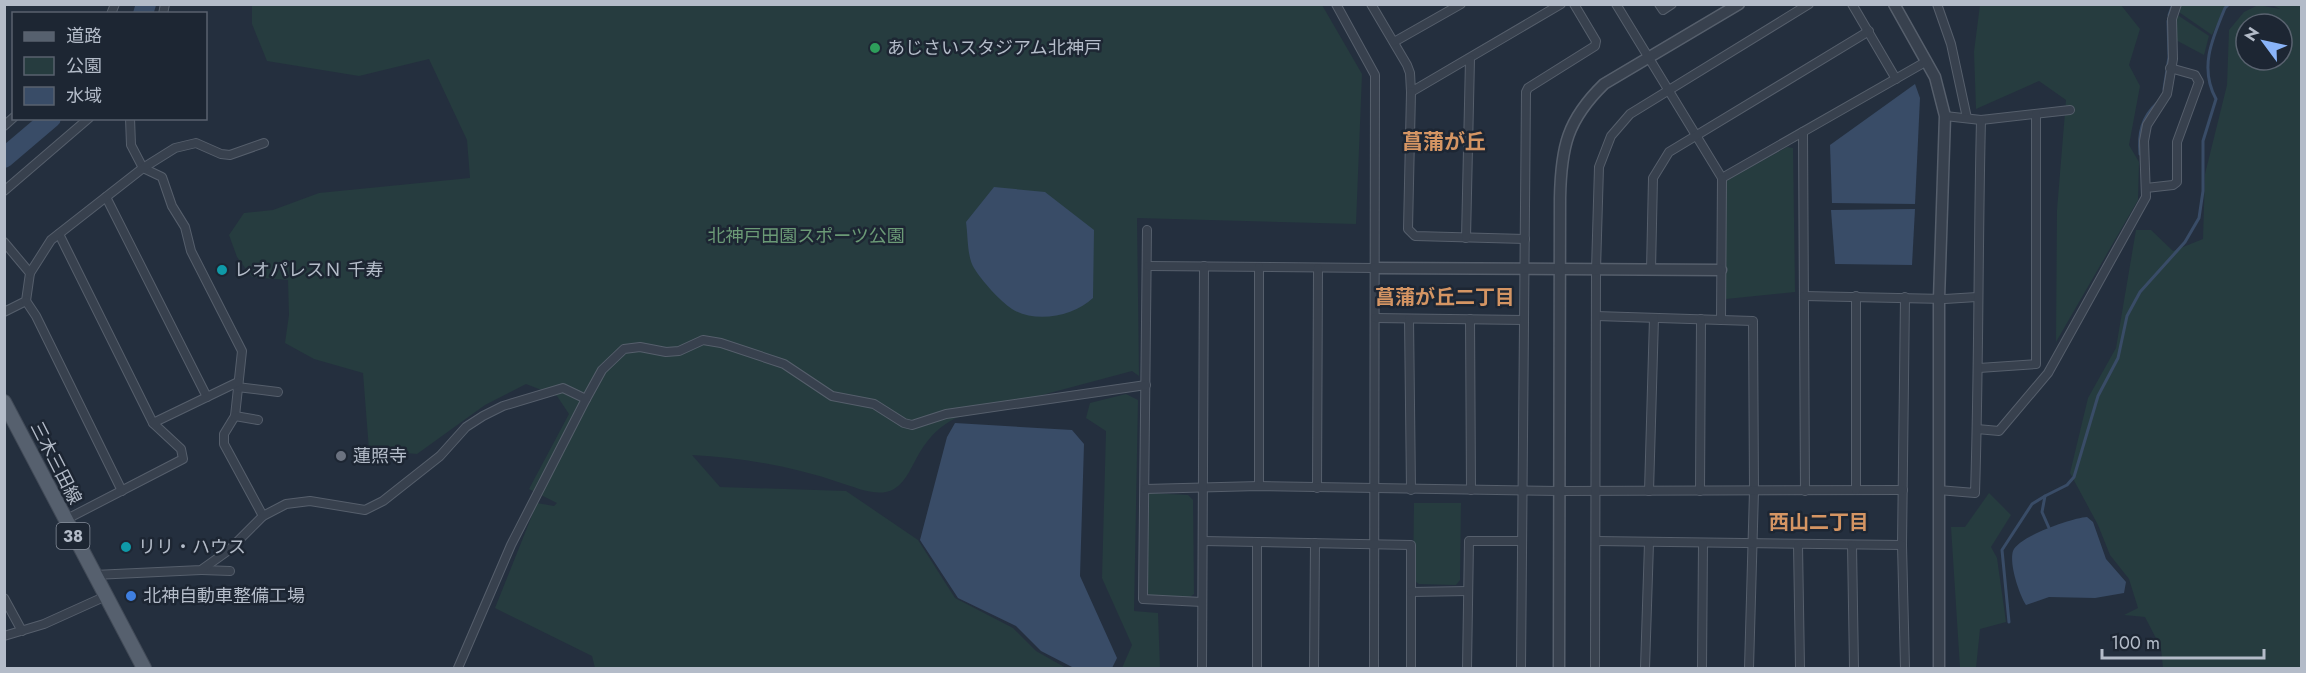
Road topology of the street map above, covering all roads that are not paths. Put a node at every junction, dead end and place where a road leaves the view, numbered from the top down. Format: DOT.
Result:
graph roads {
  1 [pos="1336,4"];
  2 [pos="1371,4"];
  3 [pos="1461,4"];
  4 [pos="1561,4"];
  5 [pos="1574,4"];
  6 [pos="1616,4"];
  7 [pos="1659,4"];
  8 [pos="1672,4"];
  9 [pos="1739,4"];
  10 [pos="1809,4"];
  11 [pos="1852,4"];
  12 [pos="1894,4"];
  13 [pos="1937,4"];
  14 [pos="2177,4"];
  15 [pos="1869,32"];
  16 [pos="1394,42"];
  17 [pos="1470,58"];
  18 [pos="1647,58"];
  19 [pos="1928,61"];
  20 [pos="2170,68"];
  21 [pos="1896,79"];
  22 [pos="1667,90"];
  23 [pos="1411,92"];
  24 [pos="2070,110"];
  25 [pos="2036,114"];
  26 [pos="1945,116"];
  27 [pos="1967,118"];
  28 [pos="87,120"];
  29 [pos="130,120"];
  30 [pos="1981,120"];
  31 [pos="1803,132"];
  32 [pos="1694,134"];
  33 [pos="264,143"];
  34 [pos="143,168"];
  35 [pos="1722,178"];
  36 [pos="2146,188"];
  37 [pos="4,191"];
  38 [pos="106,197"];
  39 [pos="1147,230"];
  40 [pos="59,234"];
  41 [pos="1466,238"];
  42 [pos="1525,239"];
  43 [pos="4,242"];
  44 [pos="1148,266"];
  45 [pos="1204,266"];
  46 [pos="1258,267"];
  47 [pos="1318,268"];
  48 [pos="1375,268"];
  49 [pos="1524,270"];
  50 [pos="1560,270"];
  51 [pos="1596,270"];
  52 [pos="1652,270"];
  53 [pos="1721,270"];
  54 [pos="30,273"];
  55 [pos="1804,296"];
  56 [pos="1856,296"];
  57 [pos="1905,297"];
  58 [pos="1977,297"];
  59 [pos="1939,299"];
  60 [pos="26,301"];
  61 [pos="4,312"];
  62 [pos="1596,316"];
  63 [pos="1375,318"];
  64 [pos="1654,318"];
  65 [pos="1409,319"];
  66 [pos="1470,319"];
  67 [pos="1701,319"];
  68 [pos="1524,320"];
  69 [pos="1720,320"];
  70 [pos="1979,368"];
  71 [pos="237,384"];
  72 [pos="1146,385"];
  73 [pos="278,392"];
  74 [pos="207,397"];
  75 [pos="586,399"];
  76 [pos="4,402"];
  77 [pos="235,416"];
  78 [pos="258,420"];
  79 [pos="153,423"];
  80 [pos="1977,429"];
  81 [pos="1259,486"];
  82 [pos="1317,488"];
  83 [pos="1145,489"];
  84 [pos="1203,489"];
  85 [pos="1374,490"];
  86 [pos="1411,490"];
  87 [pos="1472,490"];
  88 [pos="1856,490"];
  89 [pos="1903,490"];
  90 [pos="1938,490"];
  91 [pos="122,491"];
  92 [pos="1523,491"];
  93 [pos="1558,491"];
  94 [pos="1596,491"];
  95 [pos="1649,491"];
  96 [pos="1700,491"];
  97 [pos="1754,491"];
  98 [pos="1805,491"];
  99 [pos="262,516"];
  100 [pos="65,520"];
  101 [pos="1203,541"];
  102 [pos="1522,541"];
  103 [pos="1257,542"];
  104 [pos="1596,542"];
  105 [pos="1315,543"];
  106 [pos="1374,543"];
  107 [pos="1649,543"];
  108 [pos="1703,544"];
  109 [pos="1752,544"];
  110 [pos="1851,544"];
  111 [pos="1902,544"];
  112 [pos="1798,545"];
  113 [pos="201,570"];
  114 [pos="230,571"];
  115 [pos="94,574"];
  116 [pos="1467,591"];
  117 [pos="1411,592"];
  118 [pos="106,596"];
  119 [pos="4,598"];
  120 [pos="1202,602"];
  121 [pos="22,631"];
  122 [pos="4,636"];
  123 [pos="144,669"];
  124 [pos="458,669"];
  125 [pos="1202,669"];
  126 [pos="1257,669"];
  127 [pos="1314,669"];
  128 [pos="1374,669"];
  129 [pos="1411,669"];
  130 [pos="1467,669"];
  131 [pos="1521,669"];
  132 [pos="1559,669"];
  133 [pos="1595,669"];
  134 [pos="1645,669"];
  135 [pos="1702,669"];
  136 [pos="1749,669"];
  137 [pos="1800,669"];
  138 [pos="1854,669"];
  139 [pos="1905,669"];
  140 [pos="1939,669"];
  1 -- 48 [label="street"];
  2 -- 16 [label="street"];
  3 -- 16 [label="street"];
  4 -- 17 [label="street"];
  5 -- 42 [label="street"];
  6 -- 18 [label="street"];
  7 -- 8 [label="street"];
  9 -- 18 [label="street"];
  10 -- 22 [label="street"];
  11 -- 15 [label="street"];
  12 -- 19 [label="street"];
  13 -- 27 [label="street"];
  14 -- 20 [label="street"];
  15 -- 21 [label="street"];
  15 -- 32 [label="street"];
  16 -- 23 [label="street"];
  17 -- 23 [label="street"];
  17 -- 41 [label="street"];
  18 -- 22 [label="street"];
  18 -- 50 [label="street"];
  19 -- 21 [label="street"];
  19 -- 26 [label="street"];
  20 -- 36 [label="street"];
  20 -- 36 [label="street"];
  21 -- 31 [label="street"];
  22 -- 32 [label="street"];
  22 -- 51 [label="street"];
  23 -- 41 [label="street"];
  24 -- 25 [label="street"];
  25 -- 30 [label="street"];
  25 -- 70 [label="street"];
  26 -- 27 [label="street"];
  26 -- 59 [label="street"];
  27 -- 30 [label="street"];
  28 -- 37 [label="street"];
  29 -- 34 [label="street"];
  30 -- 58 [label="street"];
  31 -- 35 [label="street"];
  31 -- 55 [label="street"];
  32 -- 35 [label="street"];
  32 -- 52 [label="street"];
  33 -- 34 [label="street"];
  34 -- 38 [label="street"];
  34 -- 71 [label="street"];
  35 -- 53 [label="street"];
  36 -- 80 [label="street"];
  38 -- 40 [label="street"];
  38 -- 74 [label="street"];
  39 -- 44 [label="street"];
  40 -- 54 [label="street"];
  40 -- 79 [label="street"];
  41 -- 42 [label="street"];
  42 -- 49 [label="street"];
  43 -- 54 [label="street"];
  44 -- 45 [label="street"];
  44 -- 72 [label="street"];
  45 -- 46 [label="street"];
  45 -- 84 [label="street"];
  46 -- 47 [label="street"];
  46 -- 81 [label="street"];
  47 -- 48 [label="street"];
  47 -- 82 [label="street"];
  48 -- 49 [label="street"];
  48 -- 63 [label="street"];
  49 -- 50 [label="street"];
  49 -- 68 [label="street"];
  50 -- 51 [label="street"];
  50 -- 93 [label="street"];
  51 -- 52 [label="street"];
  51 -- 62 [label="street"];
  52 -- 53 [label="street"];
  53 -- 69 [label="street"];
  54 -- 60 [label="street"];
  55 -- 56 [label="street"];
  55 -- 98 [label="street"];
  56 -- 57 [label="street"];
  56 -- 88 [label="street"];
  57 -- 59 [label="street"];
  57 -- 89 [label="street"];
  58 -- 59 [label="street"];
  58 -- 70 [label="street"];
  59 -- 90 [label="street"];
  60 -- 61 [label="street"];
  60 -- 91 [label="street"];
  62 -- 64 [label="street"];
  62 -- 94 [label="street"];
  63 -- 65 [label="street"];
  63 -- 85 [label="street"];
  64 -- 67 [label="street"];
  64 -- 95 [label="street"];
  65 -- 66 [label="street"];
  65 -- 86 [label="street"];
  66 -- 68 [label="street"];
  66 -- 87 [label="street"];
  67 -- 69 [label="street"];
  67 -- 96 [label="street"];
  68 -- 92 [label="street"];
  69 -- 97 [label="street"];
  70 -- 80 [label="street"];
  71 -- 73 [label="street"];
  71 -- 74 [label="street"];
  71 -- 77 [label="street"];
  72 -- 75 [label="street"];
  72 -- 83 [label="street"];
  74 -- 79 [label="street"];
  75 -- 99 [label="street"];
  75 -- 124 [label="street"];
  76 -- 100 [label="main road, 三木三田線 / 38"];
  77 -- 78 [label="street"];
  77 -- 99 [label="street"];
  79 -- 91 [label="street"];
  80 -- 90 [label="street"];
  81 -- 82 [label="street"];
  81 -- 84 [label="street"];
  82 -- 85 [label="street"];
  83 -- 84 [label="street"];
  83 -- 120 [label="street"];
  84 -- 101 [label="street"];
  85 -- 86 [label="street"];
  85 -- 106 [label="street"];
  86 -- 87 [label="street"];
  87 -- 92 [label="street"];
  88 -- 89 [label="street"];
  88 -- 98 [label="street"];
  89 -- 111 [label="street"];
  90 -- 140 [label="street"];
  91 -- 100 [label="street"];
  92 -- 93 [label="street"];
  92 -- 102 [label="street"];
  93 -- 94 [label="street"];
  93 -- 132 [label="street"];
  94 -- 95 [label="street"];
  94 -- 104 [label="street"];
  95 -- 96 [label="street"];
  96 -- 97 [label="street"];
  97 -- 98 [label="street"];
  97 -- 109 [label="street"];
  99 -- 113 [label="street"];
  100 -- 115 [label="main road, 三木三田線 / 38"];
  101 -- 103 [label="street"];
  101 -- 120 [label="street"];
  102 -- 116 [label="street"];
  102 -- 131 [label="street"];
  103 -- 105 [label="street"];
  103 -- 126 [label="street"];
  104 -- 107 [label="street"];
  104 -- 133 [label="street"];
  105 -- 106 [label="street"];
  105 -- 127 [label="street"];
  106 -- 117 [label="street"];
  106 -- 128 [label="street"];
  107 -- 108 [label="street"];
  107 -- 134 [label="street"];
  108 -- 109 [label="street"];
  108 -- 135 [label="street"];
  109 -- 112 [label="street"];
  109 -- 136 [label="street"];
  110 -- 111 [label="street"];
  110 -- 112 [label="street"];
  110 -- 138 [label="street"];
  111 -- 139 [label="street"];
  112 -- 137 [label="street"];
  113 -- 114 [label="street"];
  113 -- 115 [label="street"];
  115 -- 118 [label="main road, 三木三田線 / 38"];
  116 -- 117 [label="street"];
  116 -- 130 [label="street"];
  117 -- 129 [label="street"];
  118 -- 121 [label="street"];
  118 -- 123 [label="main road, 三木三田線 / 38"];
  119 -- 121 [label="street"];
  120 -- 125 [label="street"];
  121 -- 122 [label="street"];
}
